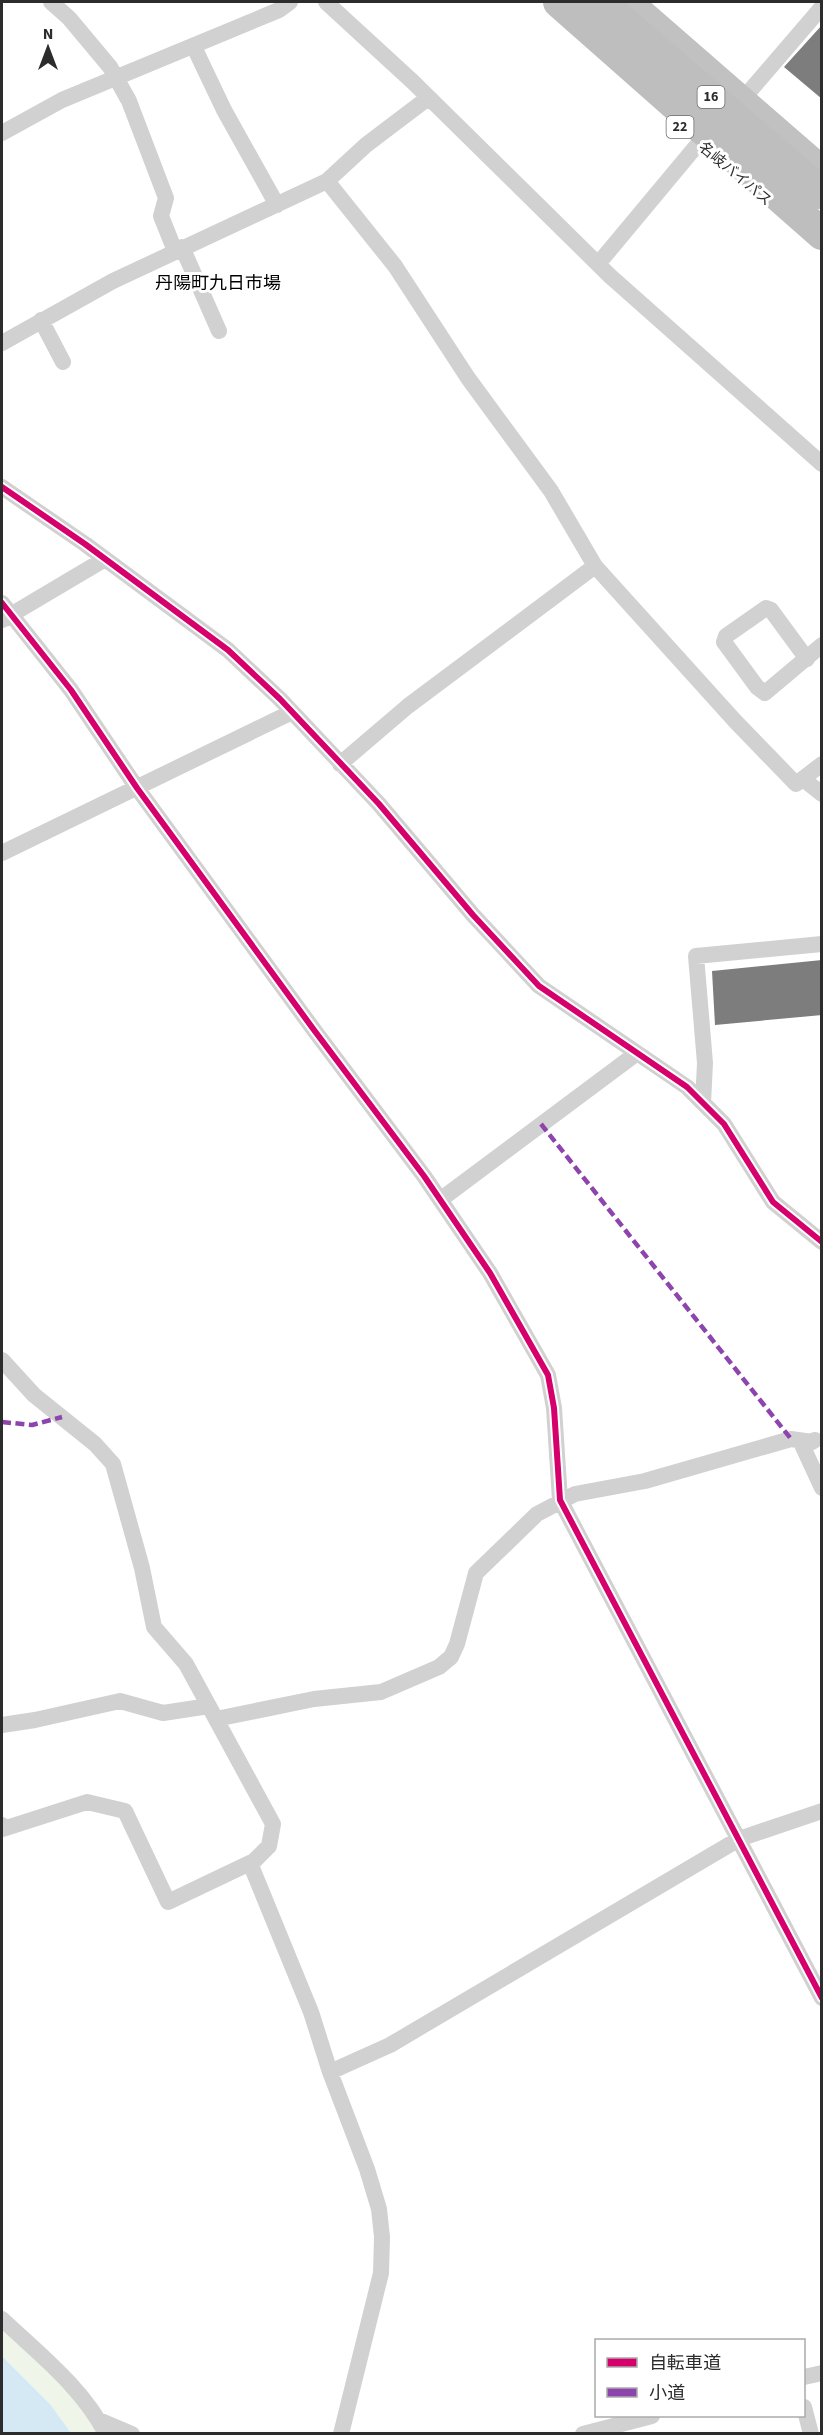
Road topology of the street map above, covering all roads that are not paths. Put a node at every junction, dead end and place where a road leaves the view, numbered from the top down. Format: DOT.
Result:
graph roads {
  1 [pos="51,2"];
  2 [pos="290,2"];
  3 [pos="326,2"];
  4 [pos="544,2"];
  5 [pos="559,2"];
  6 [pos="569,2"];
  7 [pos="600,2"];
  8 [pos="629,2"];
  9 [pos="822,7"];
  10 [pos="194,47"];
  11 [pos="114,77"];
  12 [pos="428,98"];
  13 [pos="742,100"];
  14 [pos="2,133"];
  15 [pos="699,144"];
  16 [pos="822,170"];
  17 [pos="327,181"];
  18 [pos="822,193"];
  19 [pos="277,205"];
  20 [pos="822,216"];
  21 [pos="822,234"];
  22 [pos="822,248"];
  23 [pos="178,249"];
  24 [pos="598,264"];
  25 [pos="41,320"];
  26 [pos="219,331"];
  27 [pos="2,343"];
  28 [pos="63,362"];
  29 [pos="820,460"];
  30 [pos="2,487"];
  31 [pos="105,559"];
  32 [pos="595,566"];
  33 [pos="5,613"];
  34 [pos="822,645"];
  35 [pos="807,659"];
  36 [pos="292,712"];
  37 [pos="340,764"];
  38 [pos="822,764"];
  39 [pos="803,779"];
  40 [pos="137,788"];
  41 [pos="822,794"];
  42 [pos="2,853"];
  43 [pos="822,944"];
  44 [pos="637,1053"];
  45 [pos="703,1103"];
  46 [pos="440,1200"];
  47 [pos="822,1242"];
  48 [pos="2,1360"];
  49 [pos="817,1440"];
  50 [pos="822,1488"];
  51 [pos="560,1500"];
  52 [pos="212,1712"];
  53 [pos="2,1725"];
  54 [pos="822,1811"];
  55 [pos="2,1825"];
  56 [pos="739,1839"];
  57 [pos="250,1863"];
  58 [pos="822,1998"];
  59 [pos="330,2072"];
  60 [pos="2,2319"];
  61 [pos="822,2373"];
  62 [pos="805,2377"];
  63 [pos="805,2411"];
  64 [pos="646,2417"];
  65 [pos="103,2427"];
  66 [pos="606,2430"];
  67 [pos="132,2433"];
  68 [pos="341,2433"];
  69 [pos="583,2433"];
  70 [pos="811,2433"];
  1 -- 11 [label="street"];
  2 -- 10 [label="street"];
  3 -- 12 [label="street"];
  4 -- 15 [label="highway, 名岐バイパス / 22"];
  5 -- 21 [label="highway, 16"];
  6 -- 20 [label="highway"];
  7 -- 18 [label="highway, 16"];
  8 -- 13 [label="highway"];
  9 -- 13 [label="street"];
  10 -- 11 [label="street"];
  10 -- 19 [label="street"];
  11 -- 14 [label="street"];
  11 -- 23 [label="street"];
  12 -- 17 [label="street"];
  12 -- 24 [label="street"];
  13 -- 16 [label="highway"];
  15 -- 22 [label="highway, 名岐バイパス / 22"];
  15 -- 24 [label="street"];
  17 -- 19 [label="street"];
  17 -- 32 [label="street"];
  19 -- 23 [label="street"];
  23 -- 25 [label="street"];
  23 -- 26 [label="street"];
  24 -- 29 [label="street"];
  25 -- 27 [label="street"];
  25 -- 28 [label="street"];
  30 -- 31 [label="street"];
  31 -- 33 [label="street"];
  31 -- 36 [label="street"];
  32 -- 37 [label="street"];
  32 -- 39 [label="street"];
  33 -- 40 [label="street"];
  34 -- 35 [label="street"];
  35 -- 35 [label="street"];
  36 -- 37 [label="street"];
  36 -- 40 [label="street"];
  37 -- 44 [label="street"];
  38 -- 39 [label="street"];
  39 -- 41 [label="street"];
  40 -- 42 [label="street"];
  40 -- 46 [label="street"];
  43 -- 45 [label="street"];
  44 -- 45 [label="street"];
  44 -- 46 [label="street"];
  45 -- 47 [label="street"];
  46 -- 51 [label="street"];
  48 -- 52 [label="street"];
  49 -- 50 [label="street"];
  49 -- 51 [label="street"];
  51 -- 52 [label="street"];
  51 -- 56 [label="street"];
  52 -- 53 [label="street"];
  52 -- 57 [label="street"];
  54 -- 56 [label="street"];
  55 -- 57 [label="street"];
  56 -- 58 [label="street"];
  56 -- 59 [label="street"];
  57 -- 59 [label="street"];
  59 -- 68 [label="street"];
  60 -- 65 [label="street"];
  61 -- 62 [label="street"];
  63 -- 70 [label="street"];
  64 -- 66 [label="street"];
  65 -- 67 [label="street"];
  66 -- 69 [label="street"];
}
